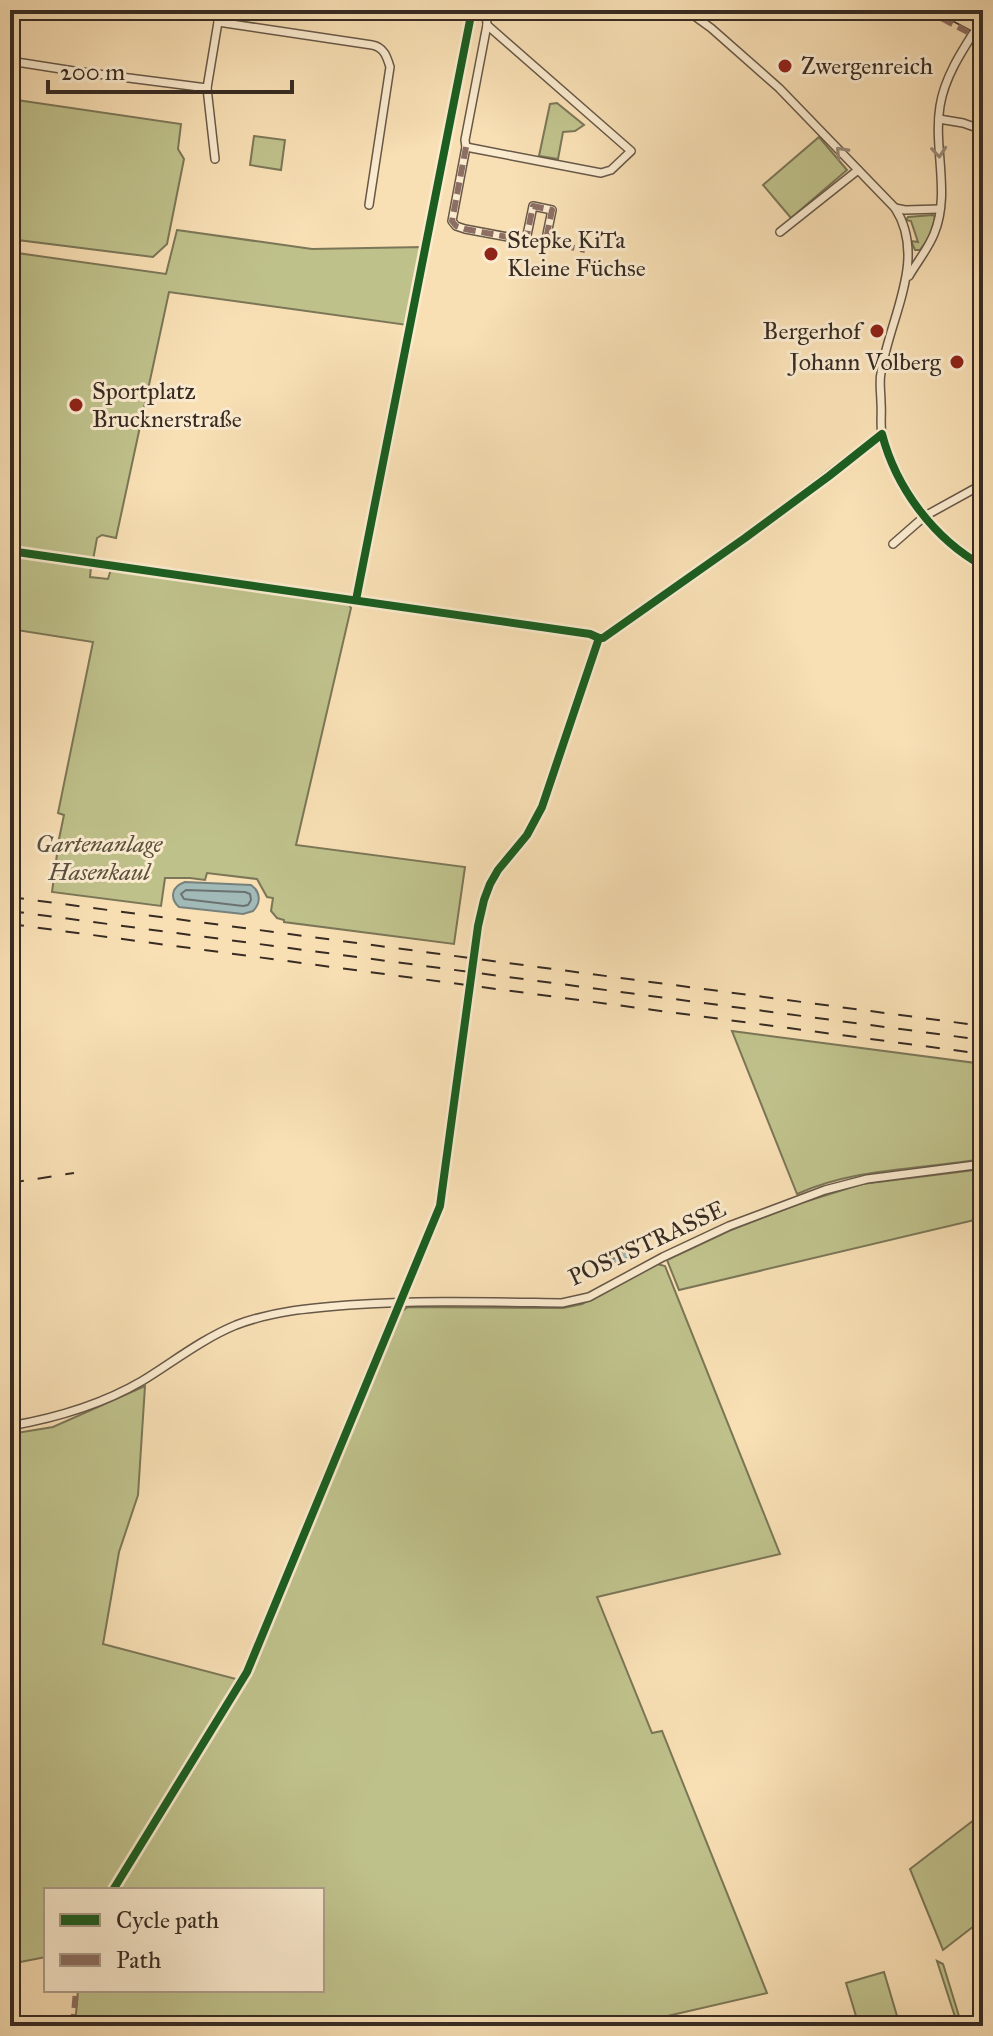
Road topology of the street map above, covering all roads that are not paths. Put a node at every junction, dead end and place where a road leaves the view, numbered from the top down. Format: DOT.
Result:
graph roads {
  1 [pos="220,10"];
  2 [pos="486,10"];
  3 [pos="686,10"];
  4 [pos="945,10"];
  5 [pos="218,22"];
  6 [pos="487,25"];
  7 [pos="981,25"];
  8 [pos="10,61"];
  9 [pos="207,88"];
  10 [pos="939,119"];
  11 [pos="983,130"];
  12 [pos="466,147"];
  13 [pos="215,159"];
  14 [pos="858,170"];
  15 [pos="369,205"];
  16 [pos="895,208"];
  17 [pos="940,209"];
  18 [pos="780,232"];
  19 [pos="526,240"];
  20 [pos="906,281"];
  21 [pos="882,434"];
  22 [pos="983,484"];
  23 [pos="791,503"];
  24 [pos="925,516"];
  25 [pos="893,544"];
  26 [pos="983,566"];
  27 [pos="983,1164"];
  28 [pos="10,1426"];
  1 -- 5 [label="street"];
  2 -- 6 [label="street"];
  14 -- 3 [label="street, one-way"];
  4 -- 7 [label="main road"];
  5 -- 9 [label="street"];
  5 -- 15 [label="street"];
  6 -- 12 [label="street"];
  6 -- 12 [label="street"];
  7 -- 10 [label="street"];
  8 -- 9 [label="street"];
  9 -- 13 [label="street"];
  10 -- 11 [label="street"];
  10 -- 17 [label="street, one-way"];
  12 -- 19 [label="street"];
  14 -- 16 [label="street"];
  14 -- 18 [label="street"];
  16 -- 17 [label="street"];
  16 -- 20 [label="street"];
  17 -- 20 [label="street"];
  19 -- 19 [label="street"];
  20 -- 21 [label="street"];
  21 -- 23 [label="street"];
  21 -- 24 [label="street"];
  22 -- 24 [label="street"];
  24 -- 25 [label="street"];
  24 -- 26 [label="street"];
  27 -- 28 [label="street, POSTSTRASSE"];
}
